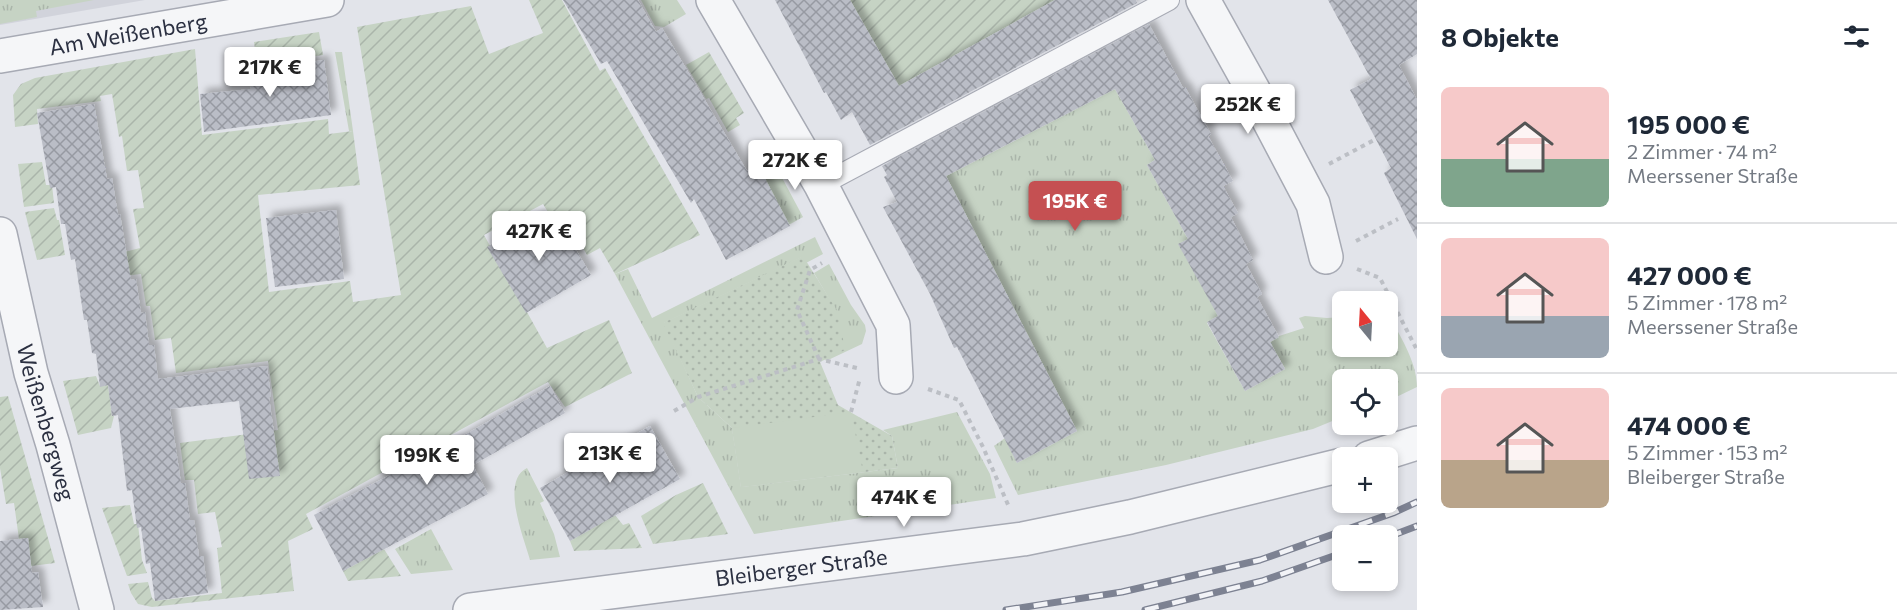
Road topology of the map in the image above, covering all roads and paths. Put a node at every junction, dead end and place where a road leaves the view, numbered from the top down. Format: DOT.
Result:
graph roads {
  1 [pos="327,0"];
  2 [pos="713,0"];
  3 [pos="1169,0"];
  4 [pos="1203,0"];
  5 [pos="0,56"];
  6 [pos="1376,139"];
  7 [pos="1300,180"];
  8 [pos="821,185"];
  9 [pos="1398,219"];
  10 [pos="0,234"];
  11 [pos="854,247"];
  12 [pos="1326,257"];
  13 [pos="1417,350"];
  14 [pos="819,359"];
  15 [pos="896,377"];
  16 [pos="674,411"];
  17 [pos="851,412"];
  18 [pos="1417,443"];
  19 [pos="1398,449"];
  20 [pos="1332,467"];
  21 [pos="1005,497"];
  22 [pos="97,610"];
  23 [pos="470,610"];
  1 -- 5 [label="street, Am Weißenberg"];
  2 -- 8 [label="street"];
  3 -- 8 [label="lane"];
  4 -- 7 [label="street"];
  6 -- 7 [label="path"];
  7 -- 12 [label="street"];
  8 -- 11 [label="street"];
  9 -- 12 [label="path"];
  10 -- 22 [label="street, Weißenbergweg"];
  11 -- 14 [label="path"];
  11 -- 15 [label="street"];
  12 -- 13 [label="path"];
  14 -- 16 [label="path"];
  14 -- 17 [label="path"];
  15 -- 21 [label="path"];
  18 -- 19 [label="street"];
  20 -- 23 [label="street, Bleiberger Straße"];
}
